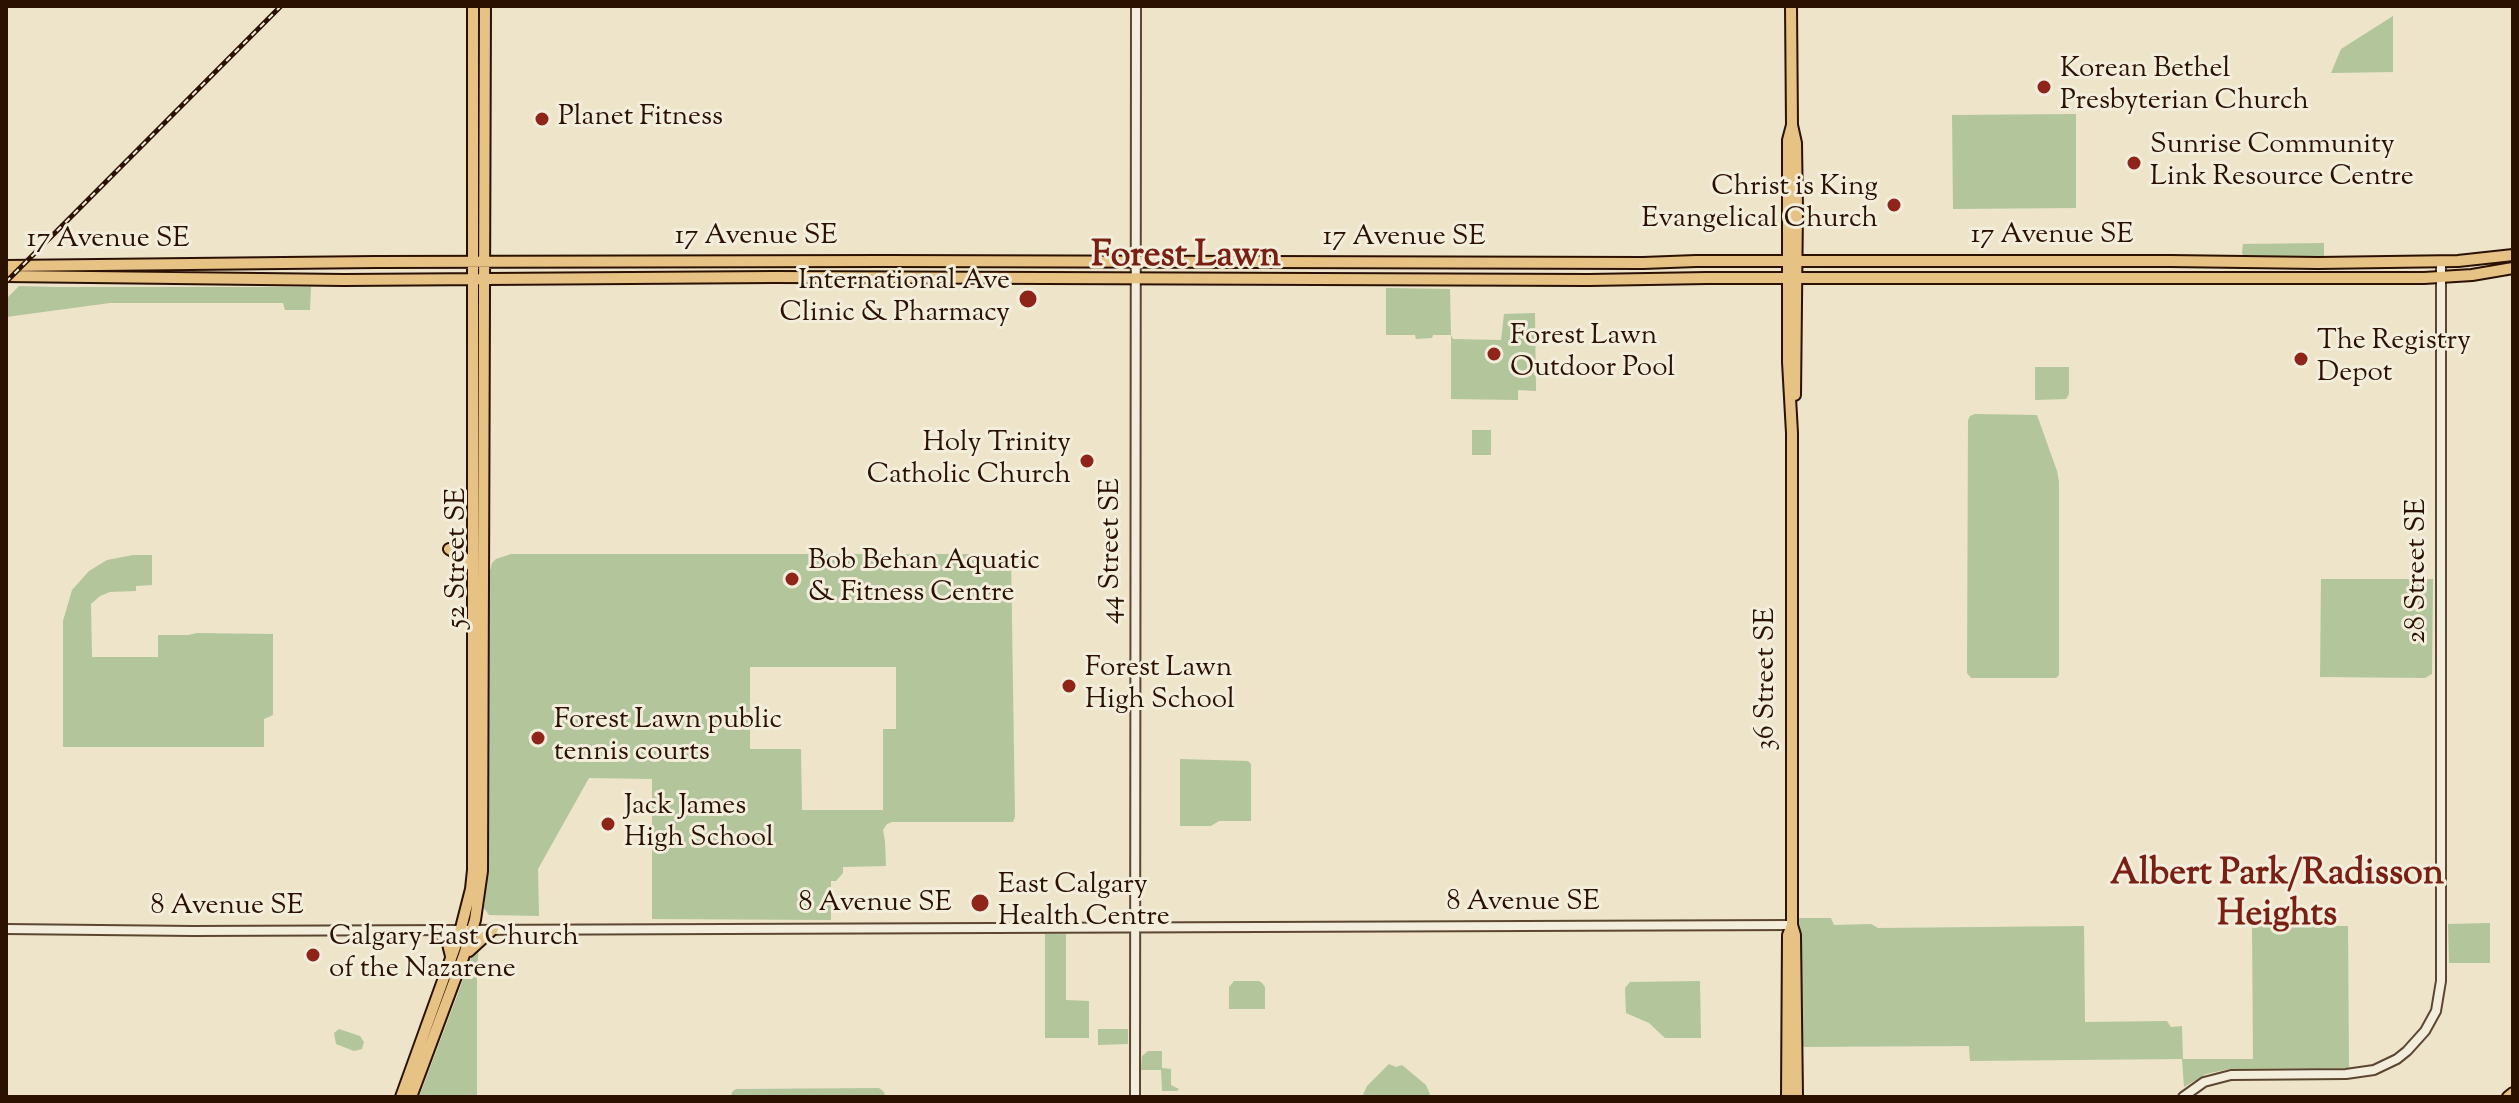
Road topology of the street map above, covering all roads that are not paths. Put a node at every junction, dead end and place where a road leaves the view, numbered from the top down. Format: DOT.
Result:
graph roads {
  1 [pos="473,6"];
  2 [pos="485,6"];
  3 [pos="1136,6"];
  4 [pos="1791,6"];
  5 [pos="2513,255"];
  6 [pos="1136,261"];
  7 [pos="480,262"];
  8 [pos="1792,262"];
  9 [pos="2441,262"];
  10 [pos="2236,263"];
  11 [pos="6,266"];
  12 [pos="2513,269"];
  13 [pos="6,276"];
  14 [pos="2440,277"];
  15 [pos="1792,278"];
  16 [pos="2186,278"];
  17 [pos="1136,279"];
  18 [pos="480,280"];
  19 [pos="449,549"];
  20 [pos="473,568"];
  21 [pos="478,907"];
  22 [pos="1792,925"];
  23 [pos="1136,927"];
  24 [pos="6,929"];
  25 [pos="433,929"];
  26 [pos="467,929"];
  27 [pos="495,929"];
  28 [pos="464,955"];
  29 [pos="451,962"];
  30 [pos="2513,1093"];
  31 [pos="401,1097"];
  32 [pos="411,1097"];
  33 [pos="1135,1097"];
  34 [pos="1787,1097"];
  35 [pos="1797,1097"];
  36 [pos="2183,1097"];
  37 [pos="2508,1097"];
  1 -- 7 [label="main road, 52 Street SE"];
  2 -- 7 [label="main road, 52 Street SE"];
  3 -- 6 [label="street, 44 Street SE"];
  4 -- 8 [label="main road, 36 Street SE"];
  5 -- 9 [label="main road, 17 Avenue SE"];
  6 -- 7 [label="main road, 17 Avenue SE"];
  6 -- 8 [label="main road, 17 Avenue SE"];
  6 -- 17 [label="street, 44 Street SE"];
  7 -- 11 [label="main road, 17 Avenue SE"];
  7 -- 18 [label="main road, 52 Street SE"];
  8 -- 10 [label="main road, 17 Avenue SE"];
  8 -- 15 [label="main road, 36 Street SE"];
  9 -- 10 [label="main road, 17 Avenue SE"];
  9 -- 14 [label="street, 28 Street SE"];
  10 -- 16 [label="main road"];
  12 -- 14 [label="main road, 17 Avenue SE"];
  13 -- 18 [label="main road, 17 Avenue SE"];
  14 -- 16 [label="main road, 17 Avenue SE"];
  14 -- 36 [label="street, 28 Street SE"];
  15 -- 16 [label="main road, 17 Avenue SE"];
  15 -- 17 [label="main road, 17 Avenue SE"];
  15 -- 22 [label="main road, 36 Street SE"];
  17 -- 18 [label="main road, 17 Avenue SE"];
  17 -- 23 [label="street, 44 Street SE"];
  18 -- 20 [label="main road, 52 Street SE"];
  18 -- 21 [label="main road, 52 Street SE"];
  19 -- 20 [label="main road"];
  20 -- 26 [label="main road, 52 Street SE"];
  21 -- 26 [label="main road, 52 Street SE"];
  21 -- 27 [label="main road"];
  22 -- 23 [label="street, 8 Avenue SE"];
  22 -- 34 [label="main road, 36 Street SE"];
  22 -- 35 [label="main road, 36 Street SE"];
  23 -- 27 [label="street, 8 Avenue SE"];
  23 -- 33 [label="street, 44 Street SE"];
  24 -- 25 [label="street, 8 Avenue SE"];
  25 -- 26 [label="street, 8 Avenue SE"];
  25 -- 29 [label="main road"];
  26 -- 27 [label="street, 8 Avenue SE"];
  26 -- 28 [label="main road, 52 Street SE"];
  26 -- 29 [label="main road, 52 Street SE"];
  27 -- 28 [label="main road"];
  28 -- 32 [label="main road, 52 Street SE"];
  29 -- 31 [label="main road, 52 Street SE"];
  30 -- 37 [label="main road"];
}
